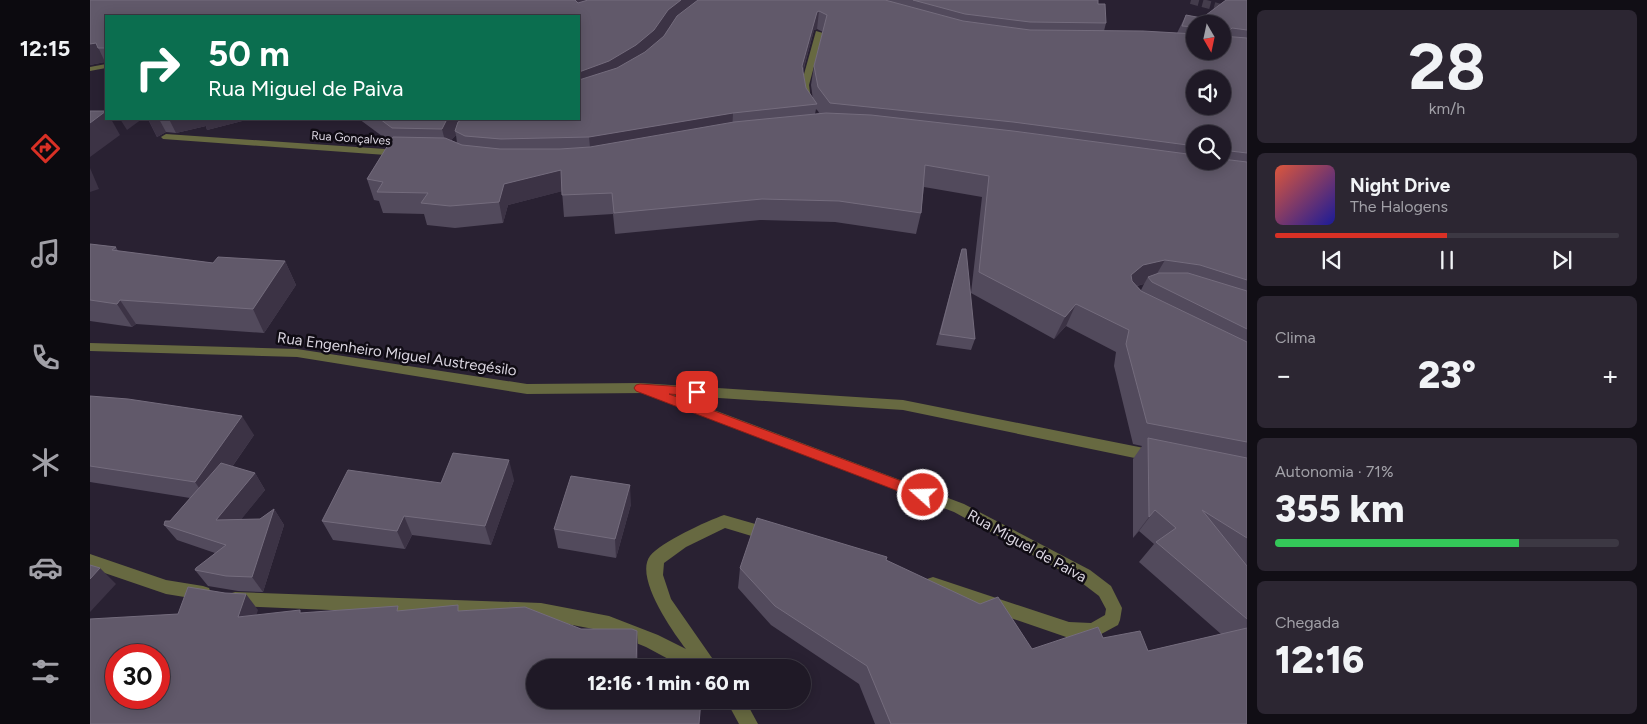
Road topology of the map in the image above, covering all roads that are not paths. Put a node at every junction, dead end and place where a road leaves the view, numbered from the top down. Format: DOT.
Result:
graph roads {
  1 [pos="819,33"];
  2 [pos="105,66"];
  3 [pos="90,69"];
  4 [pos="809,108"];
  5 [pos="166,137"];
  6 [pos="407,154"];
  7 [pos="90,347"];
  8 [pos="640,388"];
  9 [pos="1171,459"];
  10 [pos="779,538"];
  11 [pos="90,561"];
  12 [pos="918,580"];
  13 [pos="688,659"];
  14 [pos="705,659"];
  15 [pos="740,709"];
  16 [pos="749,724"];
  1 -- 4 [label="street"];
  2 -- 3 [label="street"];
  5 -- 6 [label="street, Rua Gonçalves"];
  7 -- 8 [label="street, Rua Engenheiro Miguel Austregésilo"];
  8 -- 9 [label="street"];
  8 -- 12 [label="street, Rua Miguel de Paiva"];
  10 -- 14 [label="street"];
  11 -- 13 [label="street"];
  15 -- 16 [label="street"];
}
